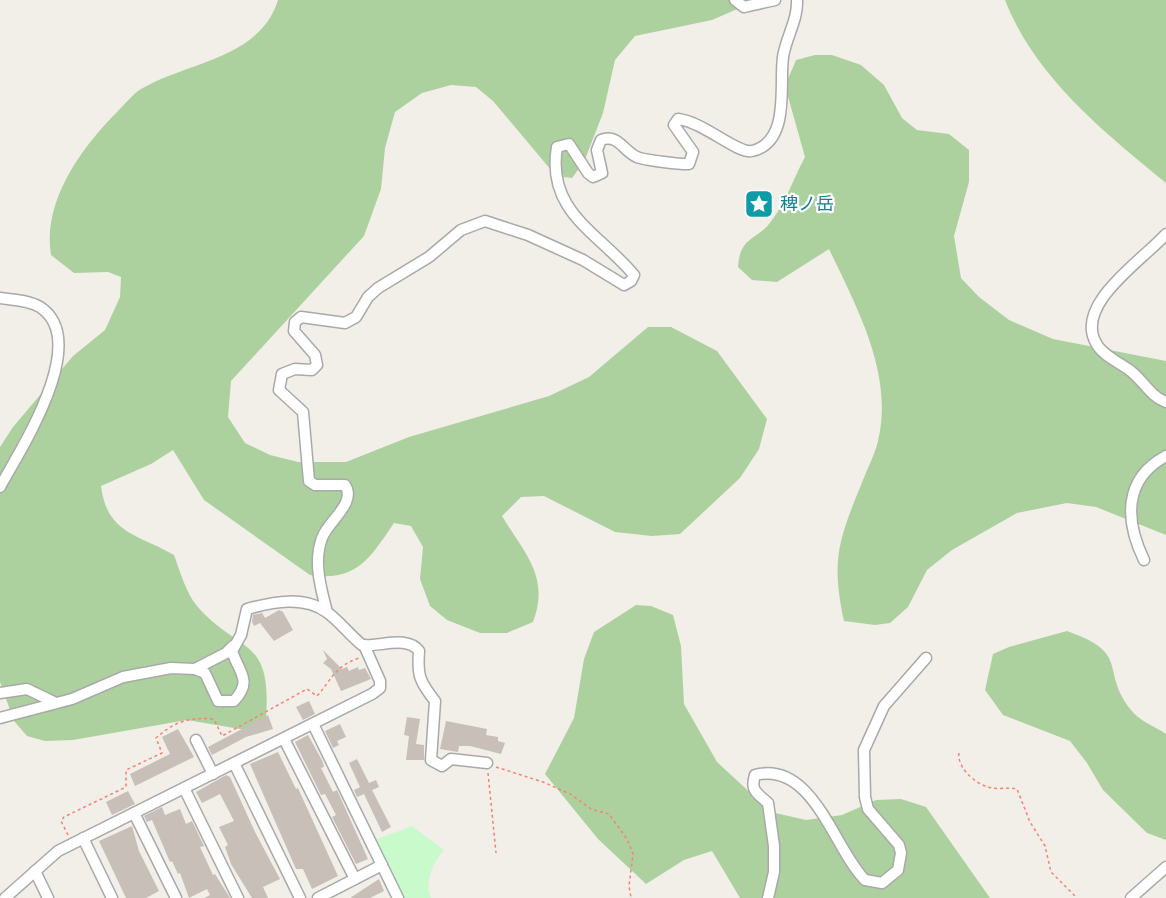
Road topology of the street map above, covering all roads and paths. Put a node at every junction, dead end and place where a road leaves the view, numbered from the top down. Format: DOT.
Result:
graph roads {
  1 [pos="735,0"];
  2 [pos="775,0"];
  3 [pos="797,0"];
  4 [pos="1166,234"];
  5 [pos="0,298"];
  6 [pos="1166,402"];
  7 [pos="1166,456"];
  8 [pos="0,487"];
  9 [pos="1144,560"];
  10 [pos="327,612"];
  11 [pos="364,645"];
  12 [pos="233,646"];
  13 [pos="926,658"];
  14 [pos="195,669"];
  15 [pos="0,693"];
  16 [pos="54,702"];
  17 [pos="0,718"];
  18 [pos="313,724"];
  19 [pos="284,739"];
  20 [pos="196,740"];
  21 [pos="959,753"];
  22 [pos="234,763"];
  23 [pos="487,763"];
  24 [pos="213,774"];
  25 [pos="184,788"];
  26 [pos="134,813"];
  27 [pos="83,838"];
  28 [pos="496,853"];
  29 [pos="382,865"];
  30 [pos="1166,867"];
  31 [pos="35,871"];
  32 [pos="355,879"];
  33 [pos="5,898"];
  34 [pos="48,898"];
  35 [pos="112,898"];
  36 [pos="176,898"];
  37 [pos="238,898"];
  38 [pos="300,898"];
  39 [pos="318,898"];
  40 [pos="398,898"];
  41 [pos="632,898"];
  42 [pos="768,898"];
  43 [pos="1077,898"];
  44 [pos="1131,898"];
  1 -- 2 [label="street"];
  3 -- 10 [label="street"];
  4 -- 6 [label="street"];
  5 -- 8 [label="street"];
  7 -- 9 [label="street"];
  10 -- 11 [label="street"];
  10 -- 12 [label="street"];
  11 -- 18 [label="street"];
  11 -- 23 [label="street"];
  12 -- 14 [label="street"];
  12 -- 14 [label="street"];
  13 -- 42 [label="street"];
  14 -- 16 [label="street"];
  15 -- 16 [label="street"];
  16 -- 17 [label="street"];
  18 -- 19 [label="street"];
  18 -- 29 [label="street"];
  19 -- 22 [label="street"];
  19 -- 32 [label="street"];
  20 -- 24 [label="street"];
  21 -- 43 [label="path"];
  22 -- 24 [label="street"];
  22 -- 38 [label="street"];
  23 -- 28 [label="path"];
  23 -- 41 [label="path"];
  24 -- 25 [label="street"];
  25 -- 26 [label="street"];
  25 -- 37 [label="street"];
  26 -- 27 [label="street"];
  26 -- 36 [label="street"];
  27 -- 31 [label="street"];
  27 -- 35 [label="street"];
  29 -- 32 [label="street"];
  29 -- 40 [label="street"];
  30 -- 44 [label="street"];
  31 -- 33 [label="street"];
  31 -- 34 [label="street"];
  32 -- 39 [label="street"];
}
